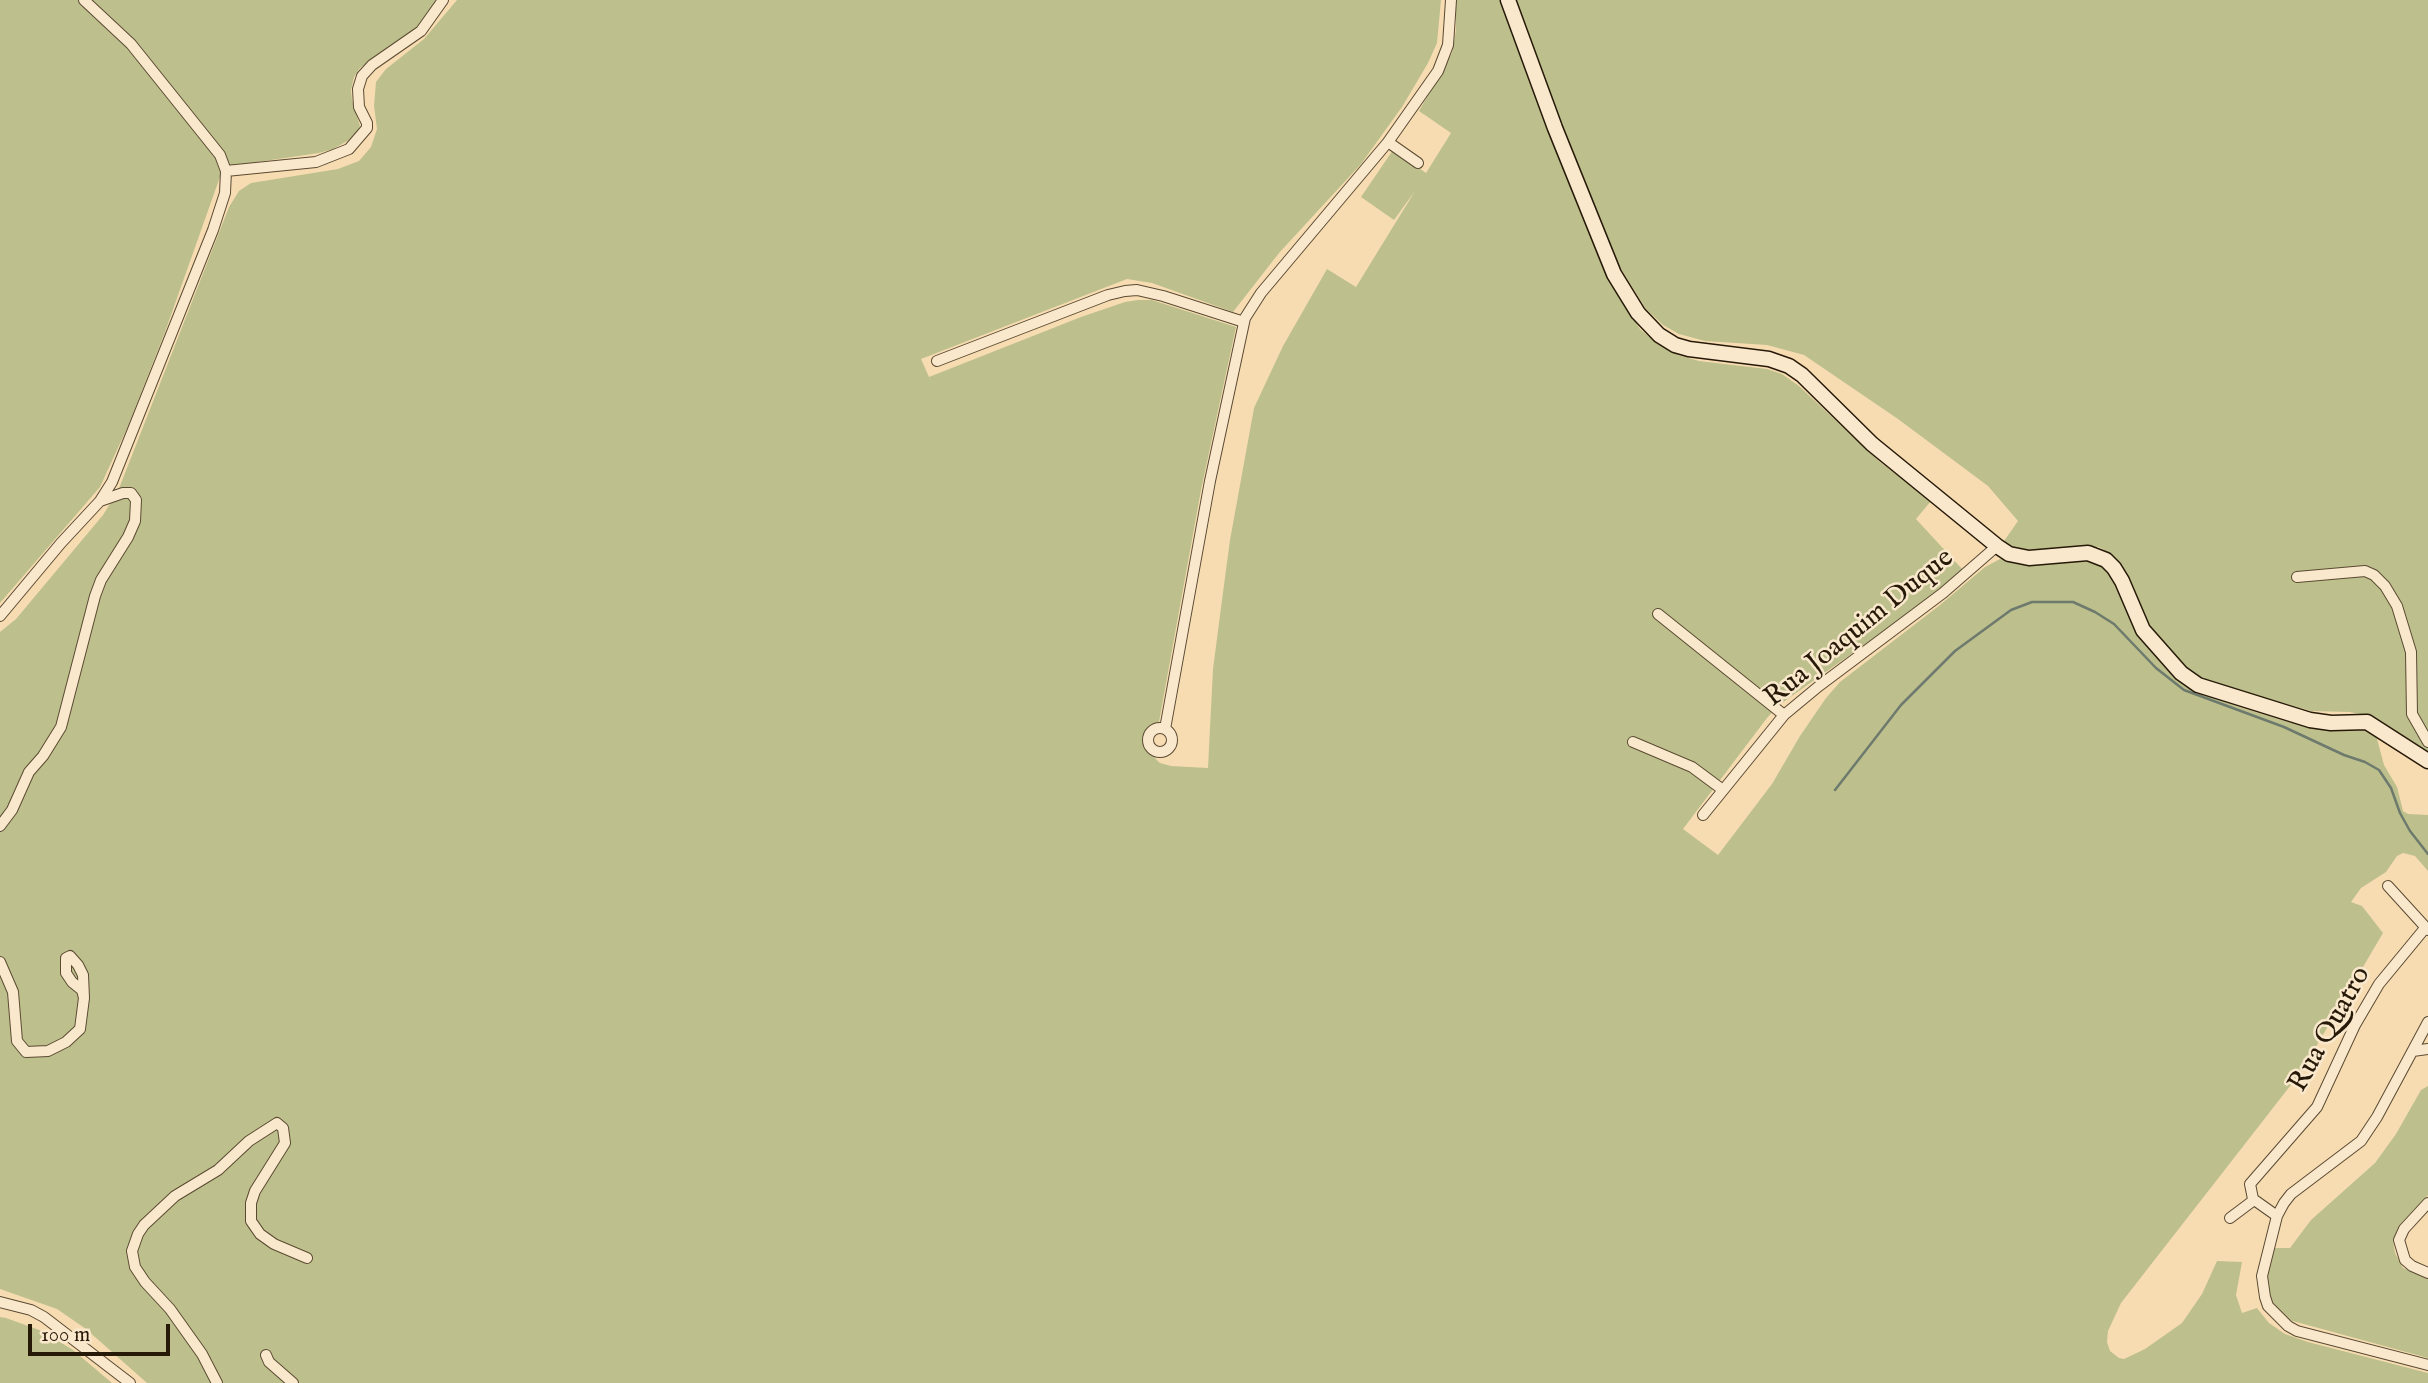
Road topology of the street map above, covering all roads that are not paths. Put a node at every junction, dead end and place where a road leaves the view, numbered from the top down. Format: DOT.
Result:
graph roads {
  1 [pos="84,0"];
  2 [pos="443,0"];
  3 [pos="1451,0"];
  4 [pos="1508,0"];
  5 [pos="1388,142"];
  6 [pos="1418,163"];
  7 [pos="226,171"];
  8 [pos="1244,322"];
  9 [pos="937,360"];
  10 [pos="100,501"];
  11 [pos="1997,547"];
  12 [pos="2297,577"];
  13 [pos="1658,614"];
  14 [pos="0,616"];
  15 [pos="1784,716"];
  16 [pos="1165,729"];
  17 [pos="1633,742"];
  18 [pos="2428,742"];
  19 [pos="2428,761"];
  20 [pos="1723,790"];
  21 [pos="1703,815"];
  22 [pos="0,826"];
  23 [pos="2388,886"];
  24 [pos="2427,929"];
  25 [pos="0,962"];
  26 [pos="84,998"];
  27 [pos="2428,1022"];
  28 [pos="2428,1049"];
  29 [pos="2413,1051"];
  30 [pos="2254,1200"];
  31 [pos="2428,1203"];
  32 [pos="2277,1216"];
  33 [pos="2230,1217"];
  34 [pos="307,1258"];
  35 [pos="2428,1273"];
  36 [pos="0,1302"];
  37 [pos="266,1355"];
  38 [pos="2428,1365"];
  39 [pos="130,1383"];
  40 [pos="216,1383"];
  41 [pos="293,1383"];
  1 -- 7 [label="street"];
  2 -- 7 [label="street"];
  3 -- 5 [label="street"];
  4 -- 11 [label="street"];
  5 -- 6 [label="street"];
  5 -- 8 [label="street"];
  7 -- 10 [label="street"];
  8 -- 9 [label="street"];
  8 -- 16 [label="street"];
  10 -- 14 [label="street"];
  10 -- 22 [label="street"];
  11 -- 15 [label="street, Rua Joaquim Duque"];
  11 -- 19 [label="street"];
  12 -- 18 [label="street"];
  13 -- 15 [label="street"];
  15 -- 20 [label="street, Rua Joaquim Duque"];
  17 -- 20 [label="street"];
  20 -- 21 [label="street, Rua Joaquim Duque"];
  23 -- 24 [label="street"];
  24 -- 30 [label="street, Rua Quatro"];
  25 -- 26 [label="street"];
  27 -- 29 [label="street"];
  28 -- 29 [label="street"];
  29 -- 32 [label="street"];
  30 -- 32 [label="street"];
  30 -- 33 [label="street"];
  31 -- 35 [label="street"];
  32 -- 38 [label="street"];
  34 -- 40 [label="street"];
  36 -- 39 [label="street"];
  37 -- 41 [label="street"];
}
